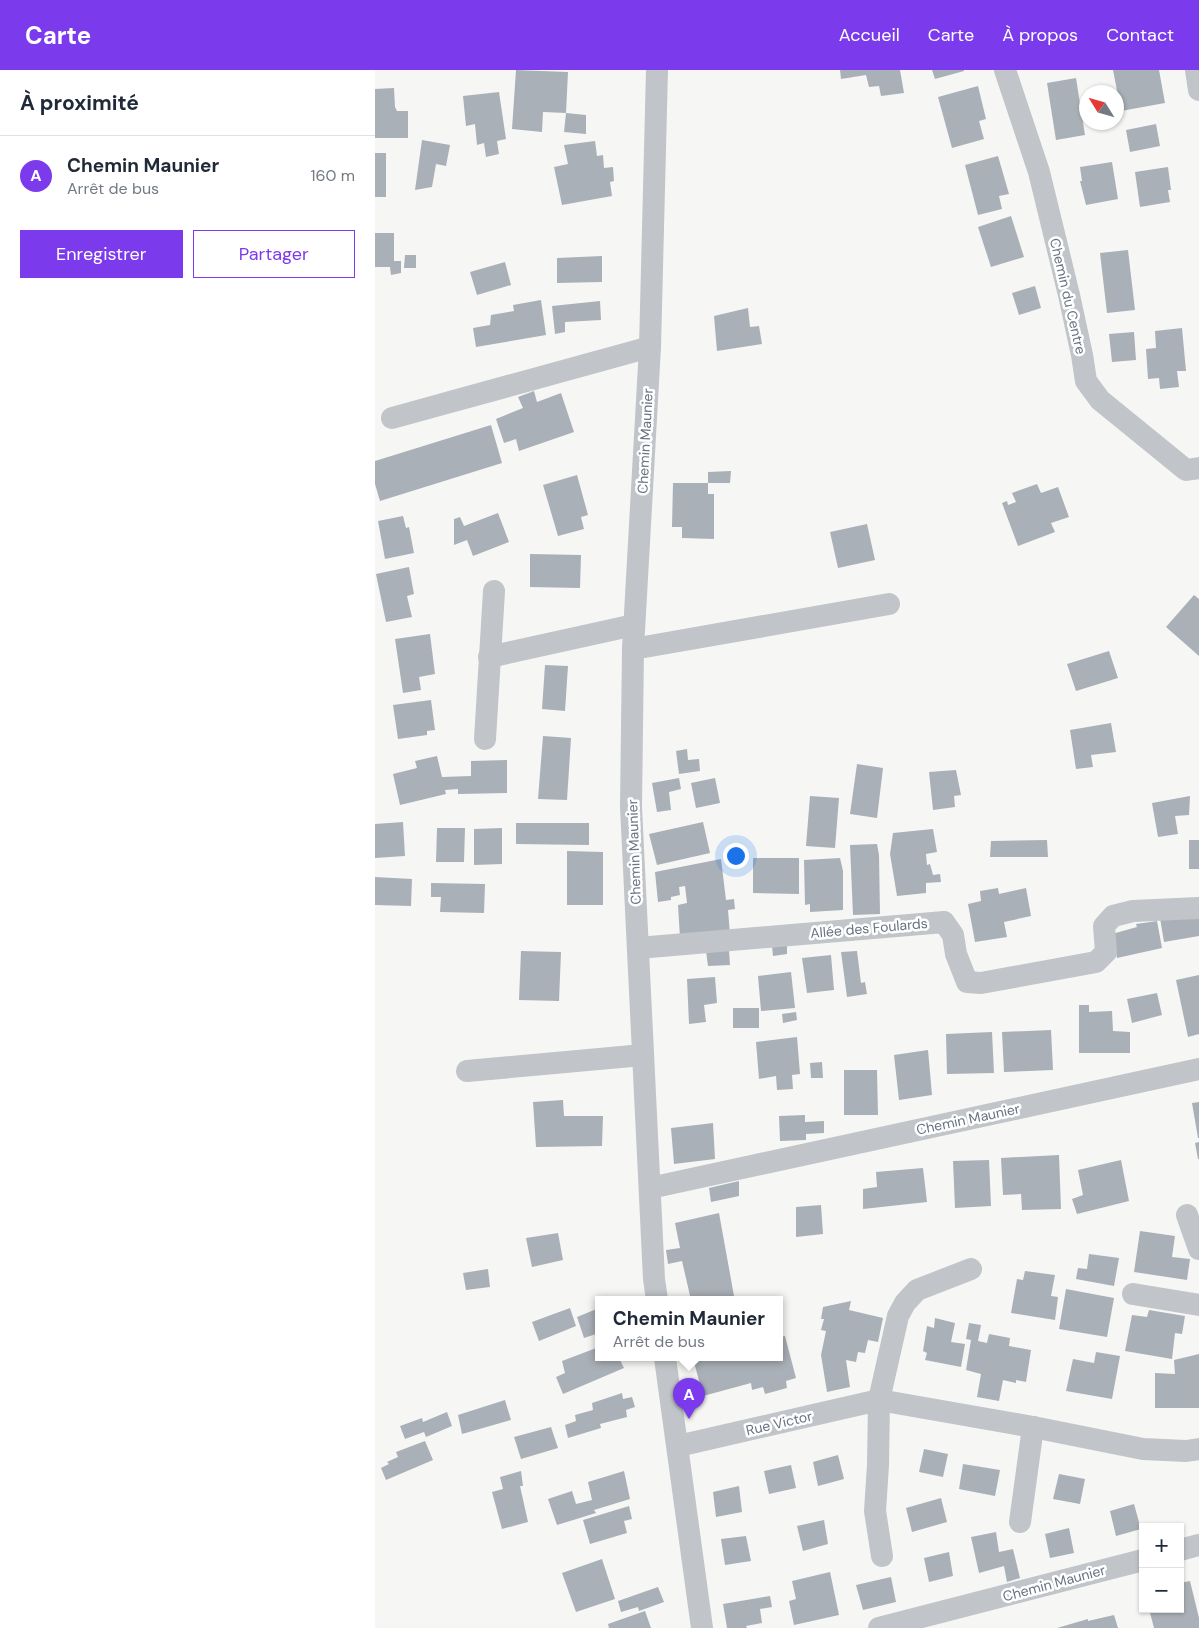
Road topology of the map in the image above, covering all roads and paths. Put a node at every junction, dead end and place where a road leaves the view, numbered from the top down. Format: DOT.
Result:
graph roads {
  1 [pos="657,70"];
  2 [pos="1005,70"];
  3 [pos="1196,70"];
  4 [pos="1199,90"];
  5 [pos="651,347"];
  6 [pos="392,418"];
  7 [pos="1199,468"];
  8 [pos="494,591"];
  9 [pos="889,604"];
  10 [pos="634,625"];
  11 [pos="633,650"];
  12 [pos="489,657"];
  13 [pos="485,739"];
  14 [pos="1199,908"];
  15 [pos="638,948"];
  16 [pos="643,1055"];
  17 [pos="1199,1069"];
  18 [pos="467,1071"];
  19 [pos="649,1188"];
  20 [pos="1187,1215"];
  21 [pos="1199,1249"];
  22 [pos="971,1269"];
  23 [pos="1133,1294"];
  24 [pos="656,1296"];
  25 [pos="1199,1305"];
  26 [pos="665,1361"];
  27 [pos="879,1400"];
  28 [pos="1033,1427"];
  29 [pos="678,1446"];
  30 [pos="1199,1449"];
  31 [pos="1020,1522"];
  32 [pos="1199,1545"];
  33 [pos="1184,1549"];
  34 [pos="883,1556"];
  35 [pos="1139,1561"];
  36 [pos="702,1628"];
  37 [pos="879,1628"];
  1 -- 5 [label="street, Chemin Maunier"];
  2 -- 7 [label="street, Chemin du Centre"];
  3 -- 4 [label="street"];
  5 -- 6 [label="street"];
  5 -- 10 [label="street, Chemin Maunier"];
  8 -- 12 [label="street"];
  9 -- 11 [label="street"];
  10 -- 11 [label="street, Chemin Maunier"];
  10 -- 12 [label="street"];
  11 -- 15 [label="street, Chemin Maunier"];
  12 -- 13 [label="street"];
  14 -- 15 [label="street, Allée des Foulards"];
  15 -- 16 [label="street, Chemin Maunier"];
  16 -- 18 [label="street"];
  16 -- 19 [label="street, Chemin Maunier"];
  17 -- 19 [label="street, Chemin Maunier"];
  19 -- 24 [label="street, Chemin Maunier"];
  20 -- 21 [label="street"];
  22 -- 27 [label="street"];
  23 -- 25 [label="street"];
  26 -- 29 [label="street"];
  27 -- 28 [label="street, Rue Victor"];
  27 -- 29 [label="street, Rue Victor"];
  27 -- 34 [label="street"];
  28 -- 30 [label="street, Rue Victor"];
  28 -- 31 [label="street"];
  29 -- 36 [label="street"];
  32 -- 33 [label="street"];
  35 -- 37 [label="street, Chemin Maunier"];
}
